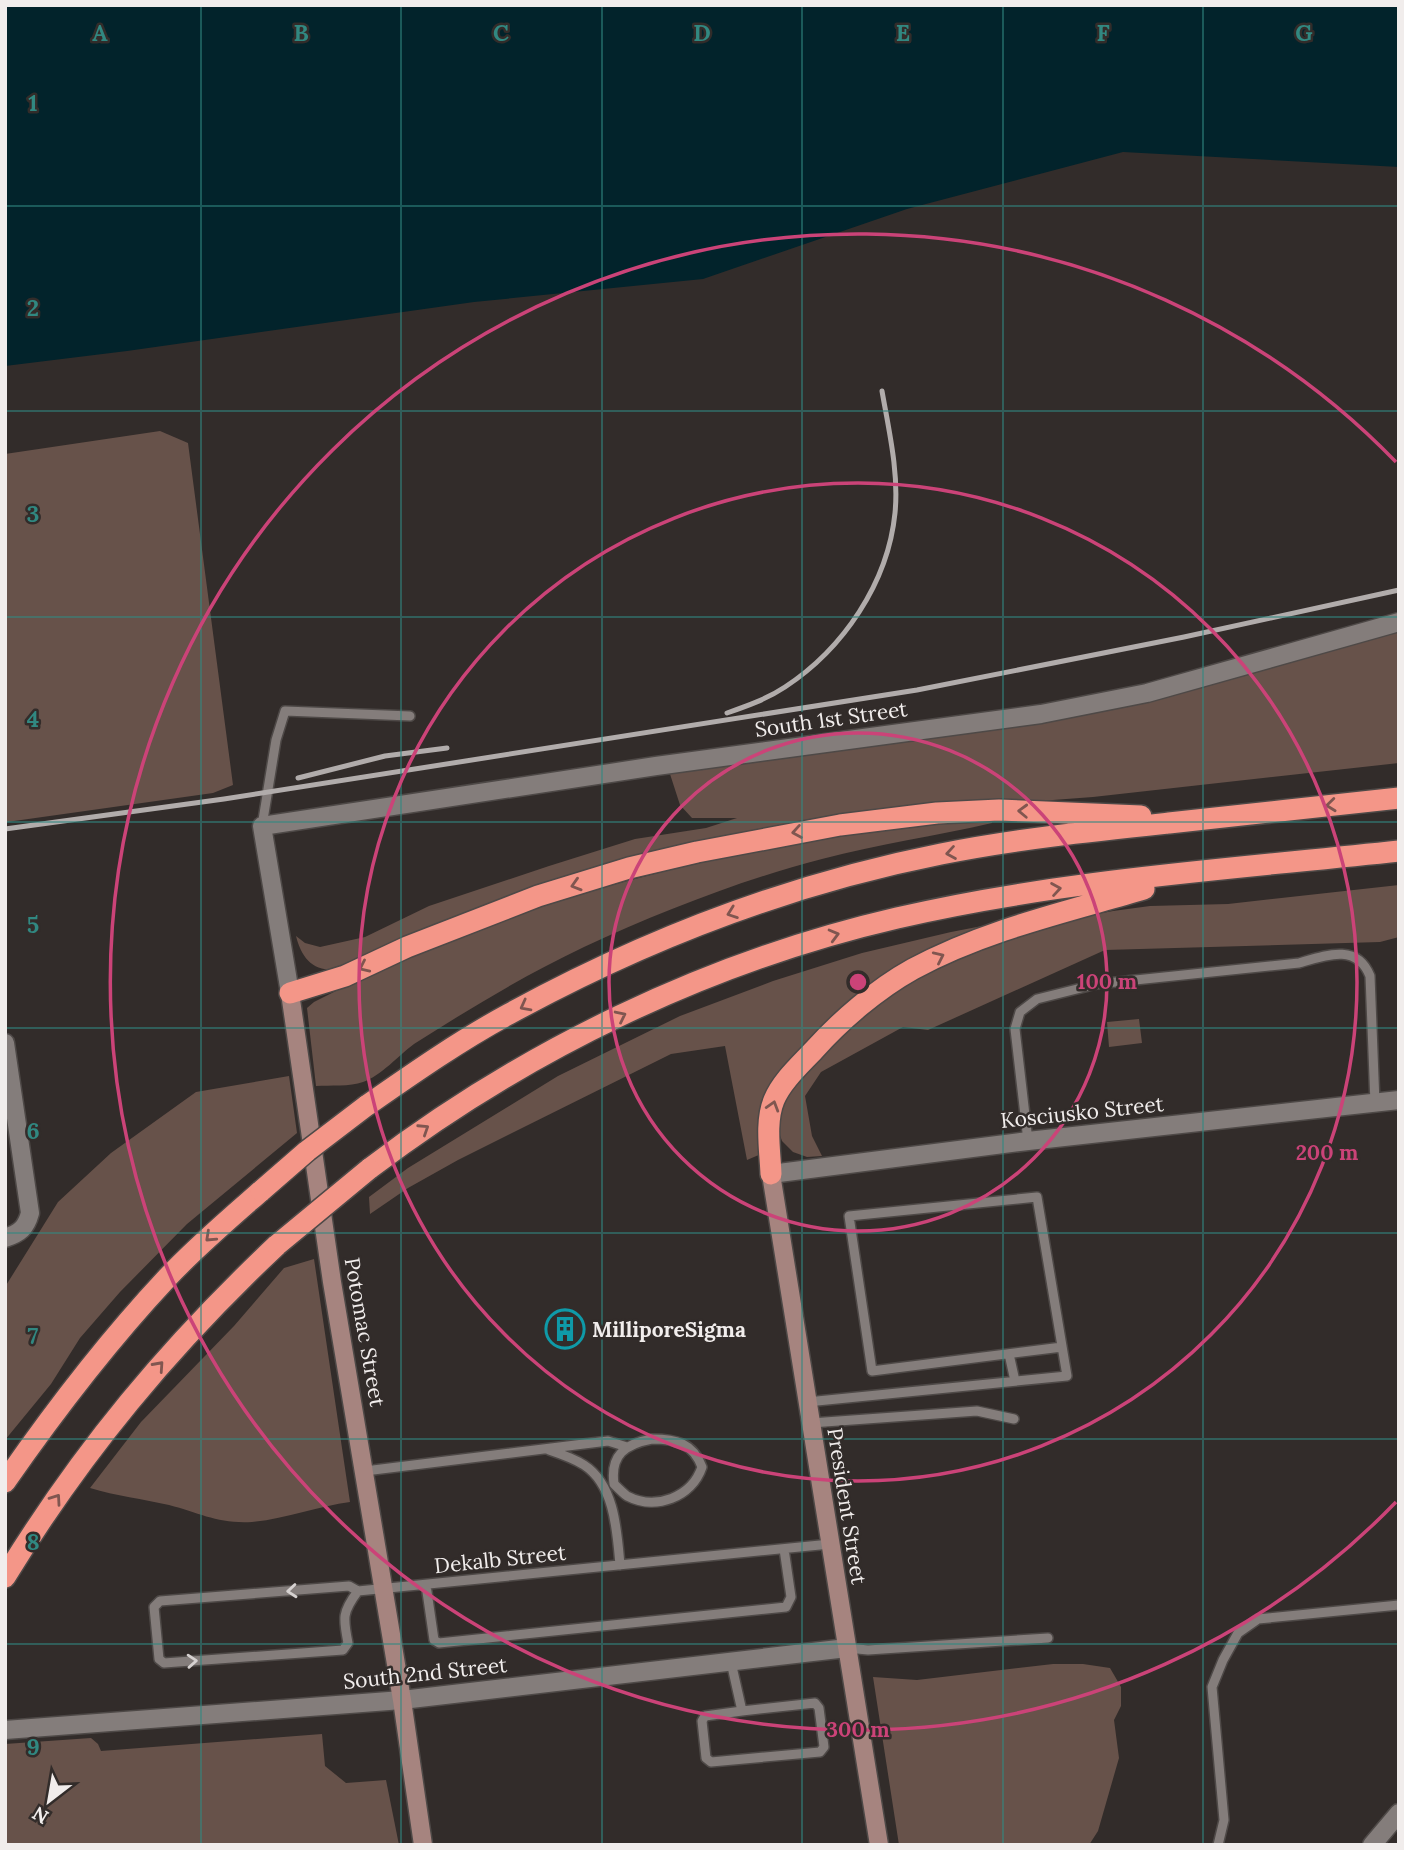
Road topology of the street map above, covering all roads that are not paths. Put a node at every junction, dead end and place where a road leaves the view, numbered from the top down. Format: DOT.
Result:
graph roads {
  1 [pos="1399,622"];
  2 [pos="410,716"];
  3 [pos="1399,798"];
  4 [pos="1213,818"];
  5 [pos="262,826"];
  6 [pos="1399,851"];
  7 [pos="1198,873"];
  8 [pos="290,993"];
  9 [pos="5,1043"];
  10 [pos="1399,1100"];
  11 [pos="1375,1103"];
  12 [pos="1028,1141"];
  13 [pos="772,1174"];
  14 [pos="5,1238"];
  15 [pos="1062,1347"];
  16 [pos="1009,1354"];
  17 [pos="1015,1381"];
  18 [pos="807,1402"];
  19 [pos="1014,1419"];
  20 [pos="811,1423"];
  21 [pos="627,1447"];
  22 [pos="547,1449"];
  23 [pos="365,1471"];
  24 [pos="5,1482"];
  25 [pos="614,1485"];
  26 [pos="605,1490"];
  27 [pos="830,1544"];
  28 [pos="784,1549"];
  29 [pos="620,1565"];
  30 [pos="5,1577"];
  31 [pos="426,1584"];
  32 [pos="384,1589"];
  33 [pos="358,1591"];
  34 [pos="1399,1605"];
  35 [pos="1048,1638"];
  36 [pos="847,1648"];
  37 [pos="732,1662"];
  38 [pos="402,1700"];
  39 [pos="742,1711"];
  40 [pos="5,1730"];
  41 [pos="1399,1813"];
  42 [pos="423,1845"];
  43 [pos="879,1845"];
  44 [pos="1218,1845"];
  45 [pos="1372,1845"];
  1 -- 5 [label="street, South 1st Street"];
  2 -- 5 [label="lane"];
  3 -- 4 [label="highway, one-way"];
  4 -- 8 [label="highway, one-way"];
  4 -- 24 [label="highway, one-way, bridge"];
  5 -- 8 [label="street, Potomac Street"];
  6 -- 7 [label="highway"];
  13 -- 7 [label="highway, one-way"];
  30 -- 7 [label="highway, one-way, bridge"];
  8 -- 23 [label="street, Potomac Street"];
  9 -- 14 [label="street"];
  10 -- 11 [label="street, Kosciusko Street"];
  11 -- 12 [label="street, Kosciusko Street"];
  11 -- 12 [label="lane"];
  12 -- 13 [label="street, Kosciusko Street"];
  13 -- 18 [label="street, President Street"];
  15 -- 16 [label="lane"];
  15 -- 16 [label="lane"];
  15 -- 17 [label="lane"];
  16 -- 17 [label="lane"];
  17 -- 18 [label="lane"];
  18 -- 20 [label="street, President Street"];
  19 -- 20 [label="lane"];
  20 -- 27 [label="street, President Street"];
  21 -- 22 [label="lane"];
  21 -- 25 [label="lane"];
  21 -- 25 [label="lane"];
  22 -- 23 [label="lane"];
  22 -- 26 [label="lane"];
  23 -- 32 [label="street, Potomac Street"];
  25 -- 26 [label="lane"];
  26 -- 29 [label="lane"];
  27 -- 28 [label="lane, Dekalb Street"];
  27 -- 36 [label="street, President Street"];
  28 -- 29 [label="lane, Dekalb Street"];
  28 -- 31 [label="lane"];
  29 -- 31 [label="lane, Dekalb Street"];
  31 -- 32 [label="lane, Dekalb Street"];
  32 -- 33 [label="lane, Dekalb Street"];
  32 -- 38 [label="street, Potomac Street"];
  33 -- 33 [label="lane, Dekalb Street, one-way"];
  34 -- 44 [label="lane"];
  35 -- 36 [label="lane"];
  36 -- 37 [label="street, South 2nd Street"];
  36 -- 43 [label="street, President Street"];
  37 -- 38 [label="street, South 2nd Street"];
  37 -- 39 [label="lane"];
  38 -- 40 [label="street, South 2nd Street"];
  38 -- 42 [label="street, Potomac Street"];
  39 -- 39 [label="lane"];
  41 -- 45 [label="street"];
}
